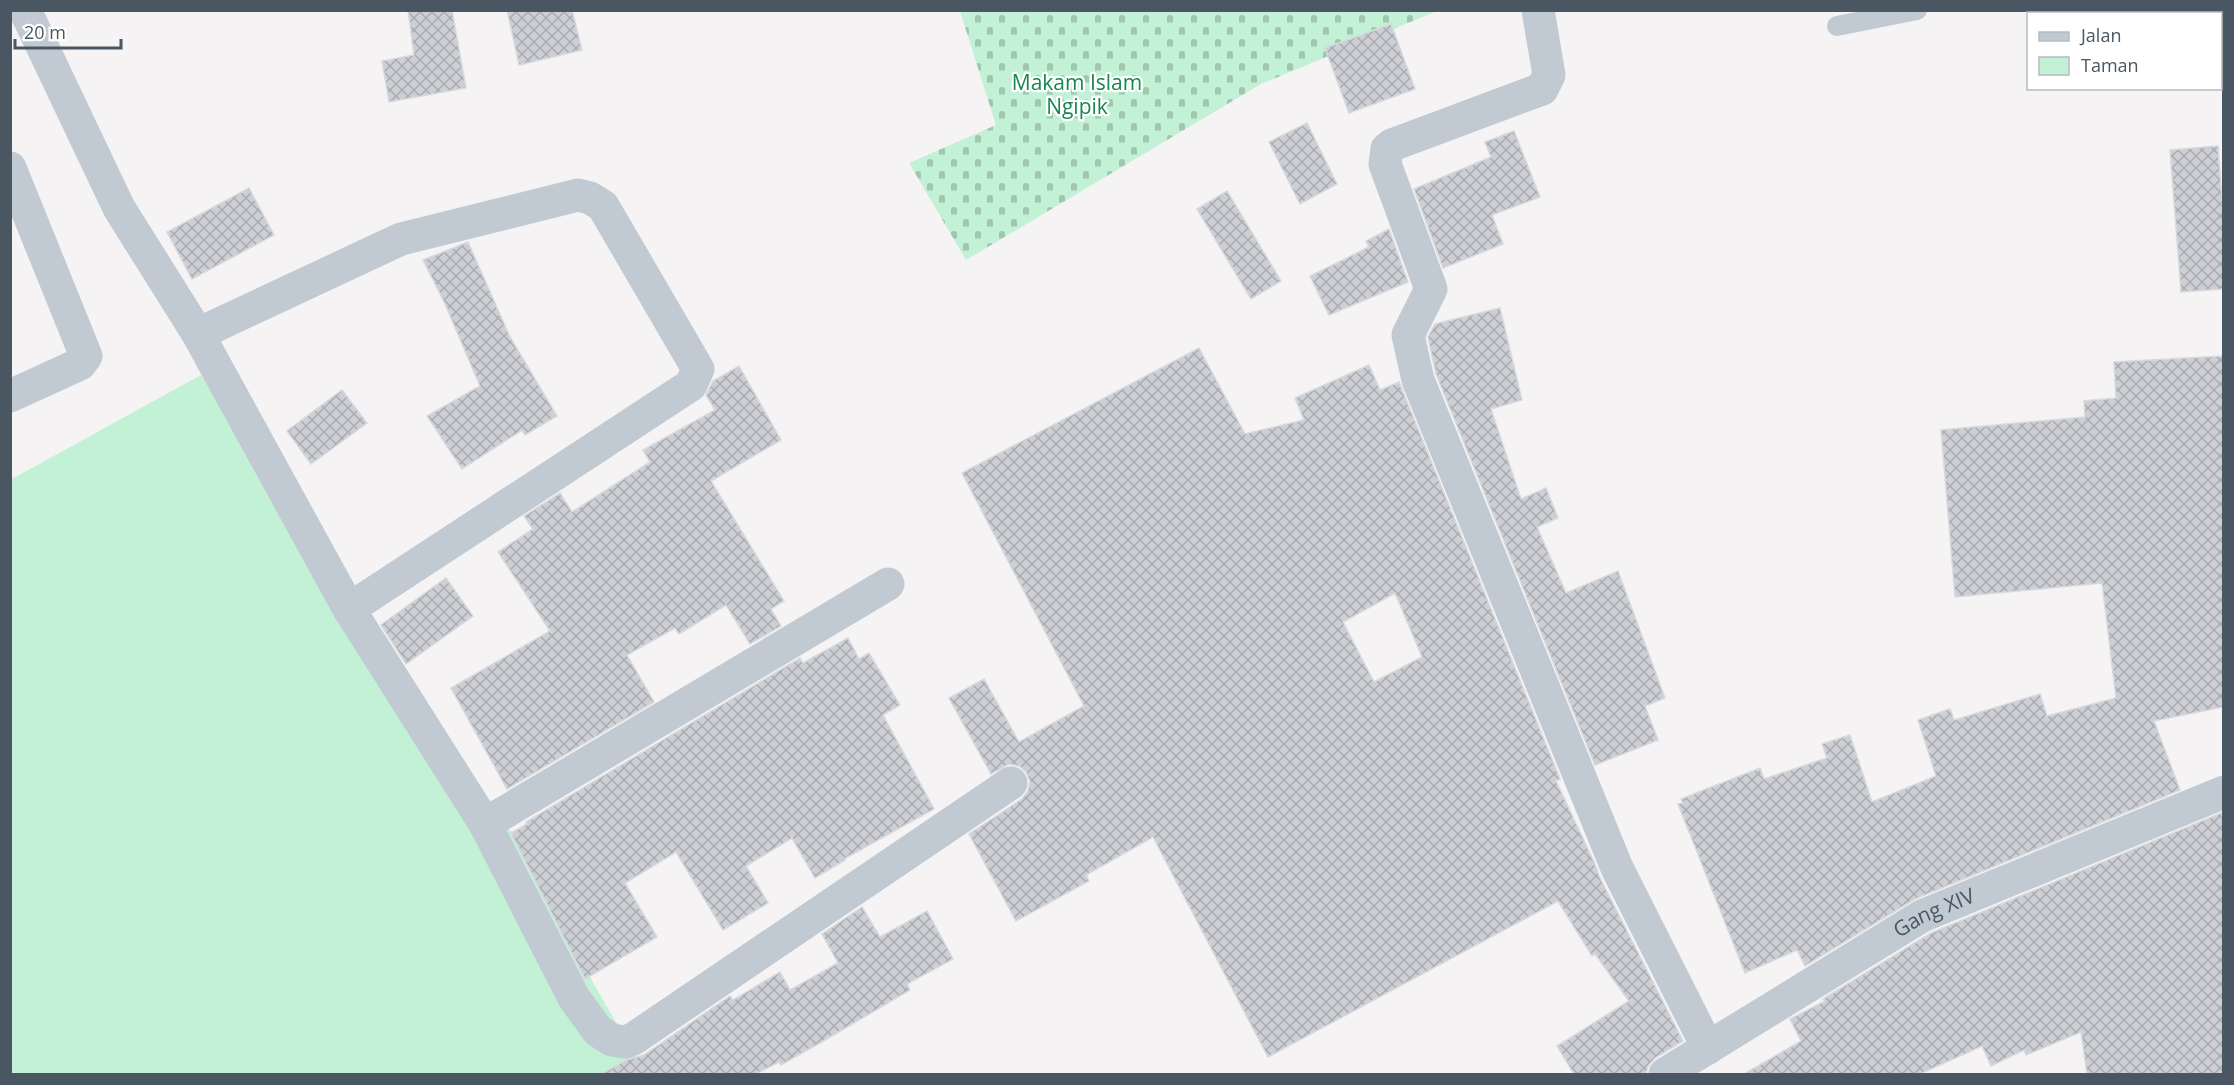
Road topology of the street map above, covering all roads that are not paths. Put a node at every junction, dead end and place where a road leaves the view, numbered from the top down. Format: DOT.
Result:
graph roads {
  1 [pos="25,10"];
  2 [pos="1538,10"];
  3 [pos="1917,10"];
  4 [pos="1837,26"];
  5 [pos="10,168"];
  6 [pos="198,334"];
  7 [pos="10,396"];
  8 [pos="888,584"];
  9 [pos="349,609"];
  10 [pos="1011,783"];
  11 [pos="2223,792"];
  12 [pos="485,824"];
  13 [pos="1708,1048"];
  14 [pos="1665,1074"];
  1 -- 6 [label="street"];
  2 -- 13 [label="street"];
  3 -- 4 [label="lane"];
  5 -- 7 [label="street"];
  6 -- 9 [label="street"];
  6 -- 9 [label="street"];
  8 -- 12 [label="street"];
  9 -- 12 [label="street"];
  10 -- 12 [label="street"];
  11 -- 13 [label="street, Gang XIV"];
  13 -- 14 [label="street, Gang XIV"];
}
